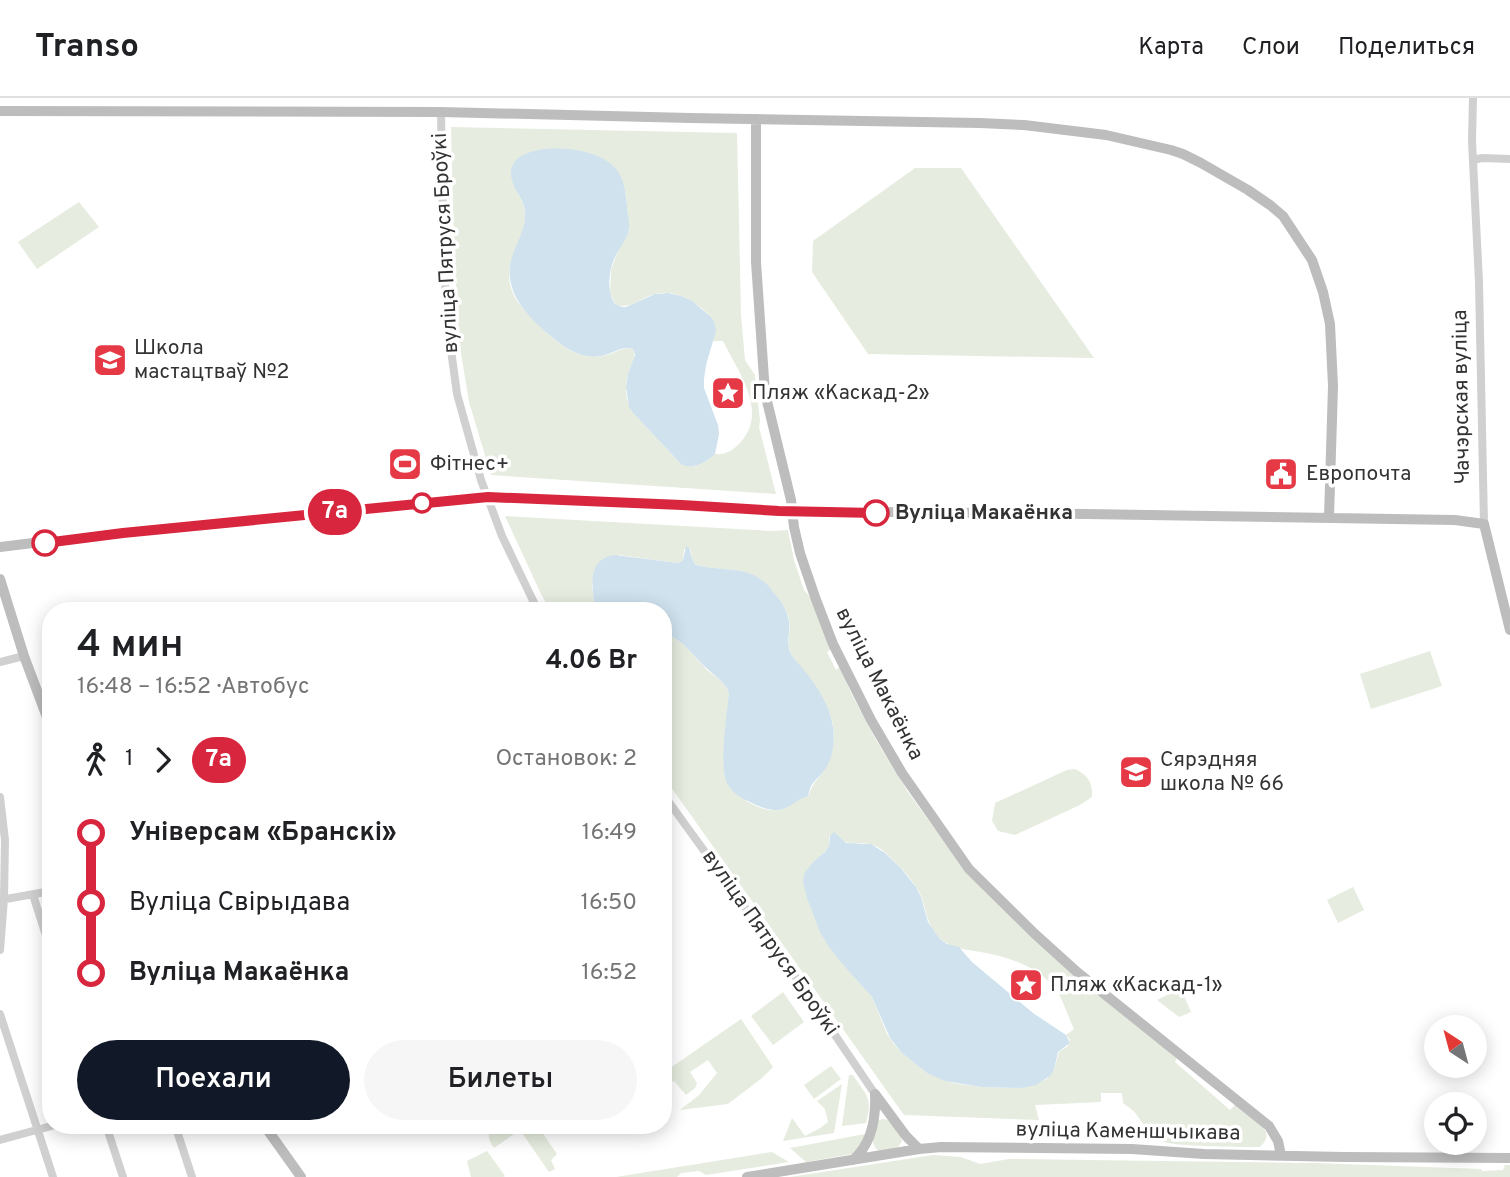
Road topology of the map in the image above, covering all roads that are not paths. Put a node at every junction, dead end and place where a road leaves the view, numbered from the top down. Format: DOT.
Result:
graph roads {
  1 [pos="1473,98"];
  2 [pos="0,111"];
  3 [pos="441,113"];
  4 [pos="756,119"];
  5 [pos="1510,159"];
  6 [pos="1472,160"];
  7 [pos="488,497"];
  8 [pos="793,511"];
  9 [pos="1329,517"];
  10 [pos="1484,524"];
  11 [pos="0,548"];
  12 [pos="0,579"];
  13 [pos="534,602"];
  14 [pos="1510,630"];
  15 [pos="24,656"];
  16 [pos="0,663"];
  17 [pos="42,704"];
  18 [pos="0,797"];
  19 [pos="672,806"];
  20 [pos="42,893"];
  21 [pos="33,895"];
  22 [pos="2,899"];
  23 [pos="42,923"];
  24 [pos="0,950"];
  25 [pos="0,1014"];
  26 [pos="875,1094"];
  27 [pos="893,1118"];
  28 [pos="874,1122"];
  29 [pos="42,1129"];
  30 [pos="37,1130"];
  31 [pos="109,1134"];
  32 [pos="178,1134"];
  33 [pos="270,1134"];
  34 [pos="869,1136"];
  35 [pos="906,1136"];
  36 [pos="0,1140"];
  37 [pos="919,1149"];
  38 [pos="900,1153"];
  39 [pos="1281,1155"];
  40 [pos="880,1156"];
  41 [pos="1510,1158"];
  42 [pos="853,1160"];
  43 [pos="53,1177"];
  44 [pos="122,1177"];
  45 [pos="192,1177"];
  46 [pos="300,1177"];
  47 [pos="747,1177"];
  1 -- 6 [label="street, Чачэрская вуліца"];
  2 -- 3 [label="street"];
  3 -- 4 [label="street"];
  3 -- 7 [label="street, вуліца Пятруся Броўкі"];
  4 -- 8 [label="street, вуліца Макаёнка"];
  4 -- 9 [label="street"];
  5 -- 6 [label="street"];
  6 -- 10 [label="street, Чачэрская вуліца"];
  7 -- 8 [label="street"];
  7 -- 11 [label="street"];
  7 -- 13 [label="street, вуліца Пятруся Броўкі"];
  8 -- 9 [label="street"];
  8 -- 39 [label="street, вуліца Макаёнка"];
  9 -- 10 [label="street"];
  10 -- 14 [label="street, Чачэрская вуліца"];
  12 -- 15 [label="street"];
  15 -- 16 [label="street"];
  15 -- 17 [label="street"];
  18 -- 22 [label="street"];
  19 -- 26 [label="street, вуліца Пятруся Броўкі"];
  20 -- 21 [label="street"];
  21 -- 22 [label="street"];
  21 -- 23 [label="street"];
  22 -- 24 [label="street"];
  25 -- 30 [label="street"];
  26 -- 27 [label="street"];
  26 -- 28 [label="street"];
  27 -- 28 [label="street"];
  27 -- 35 [label="street"];
  28 -- 34 [label="street"];
  29 -- 30 [label="street"];
  30 -- 36 [label="street"];
  30 -- 43 [label="street"];
  31 -- 44 [label="street"];
  32 -- 45 [label="street"];
  33 -- 46 [label="street"];
  34 -- 40 [label="street"];
  34 -- 42 [label="street"];
  35 -- 37 [label="street"];
  35 -- 38 [label="street"];
  37 -- 38 [label="street, вуліца Каменшчыкава"];
  37 -- 39 [label="street, вуліца Каменшчыкава"];
  38 -- 40 [label="street, вуліца Каменшчыкава"];
  39 -- 41 [label="street, вуліца Каменшчыкава"];
  40 -- 42 [label="street, вуліца Каменшчыкава"];
  42 -- 47 [label="street, вуліца Каменшчыкава"];
}
